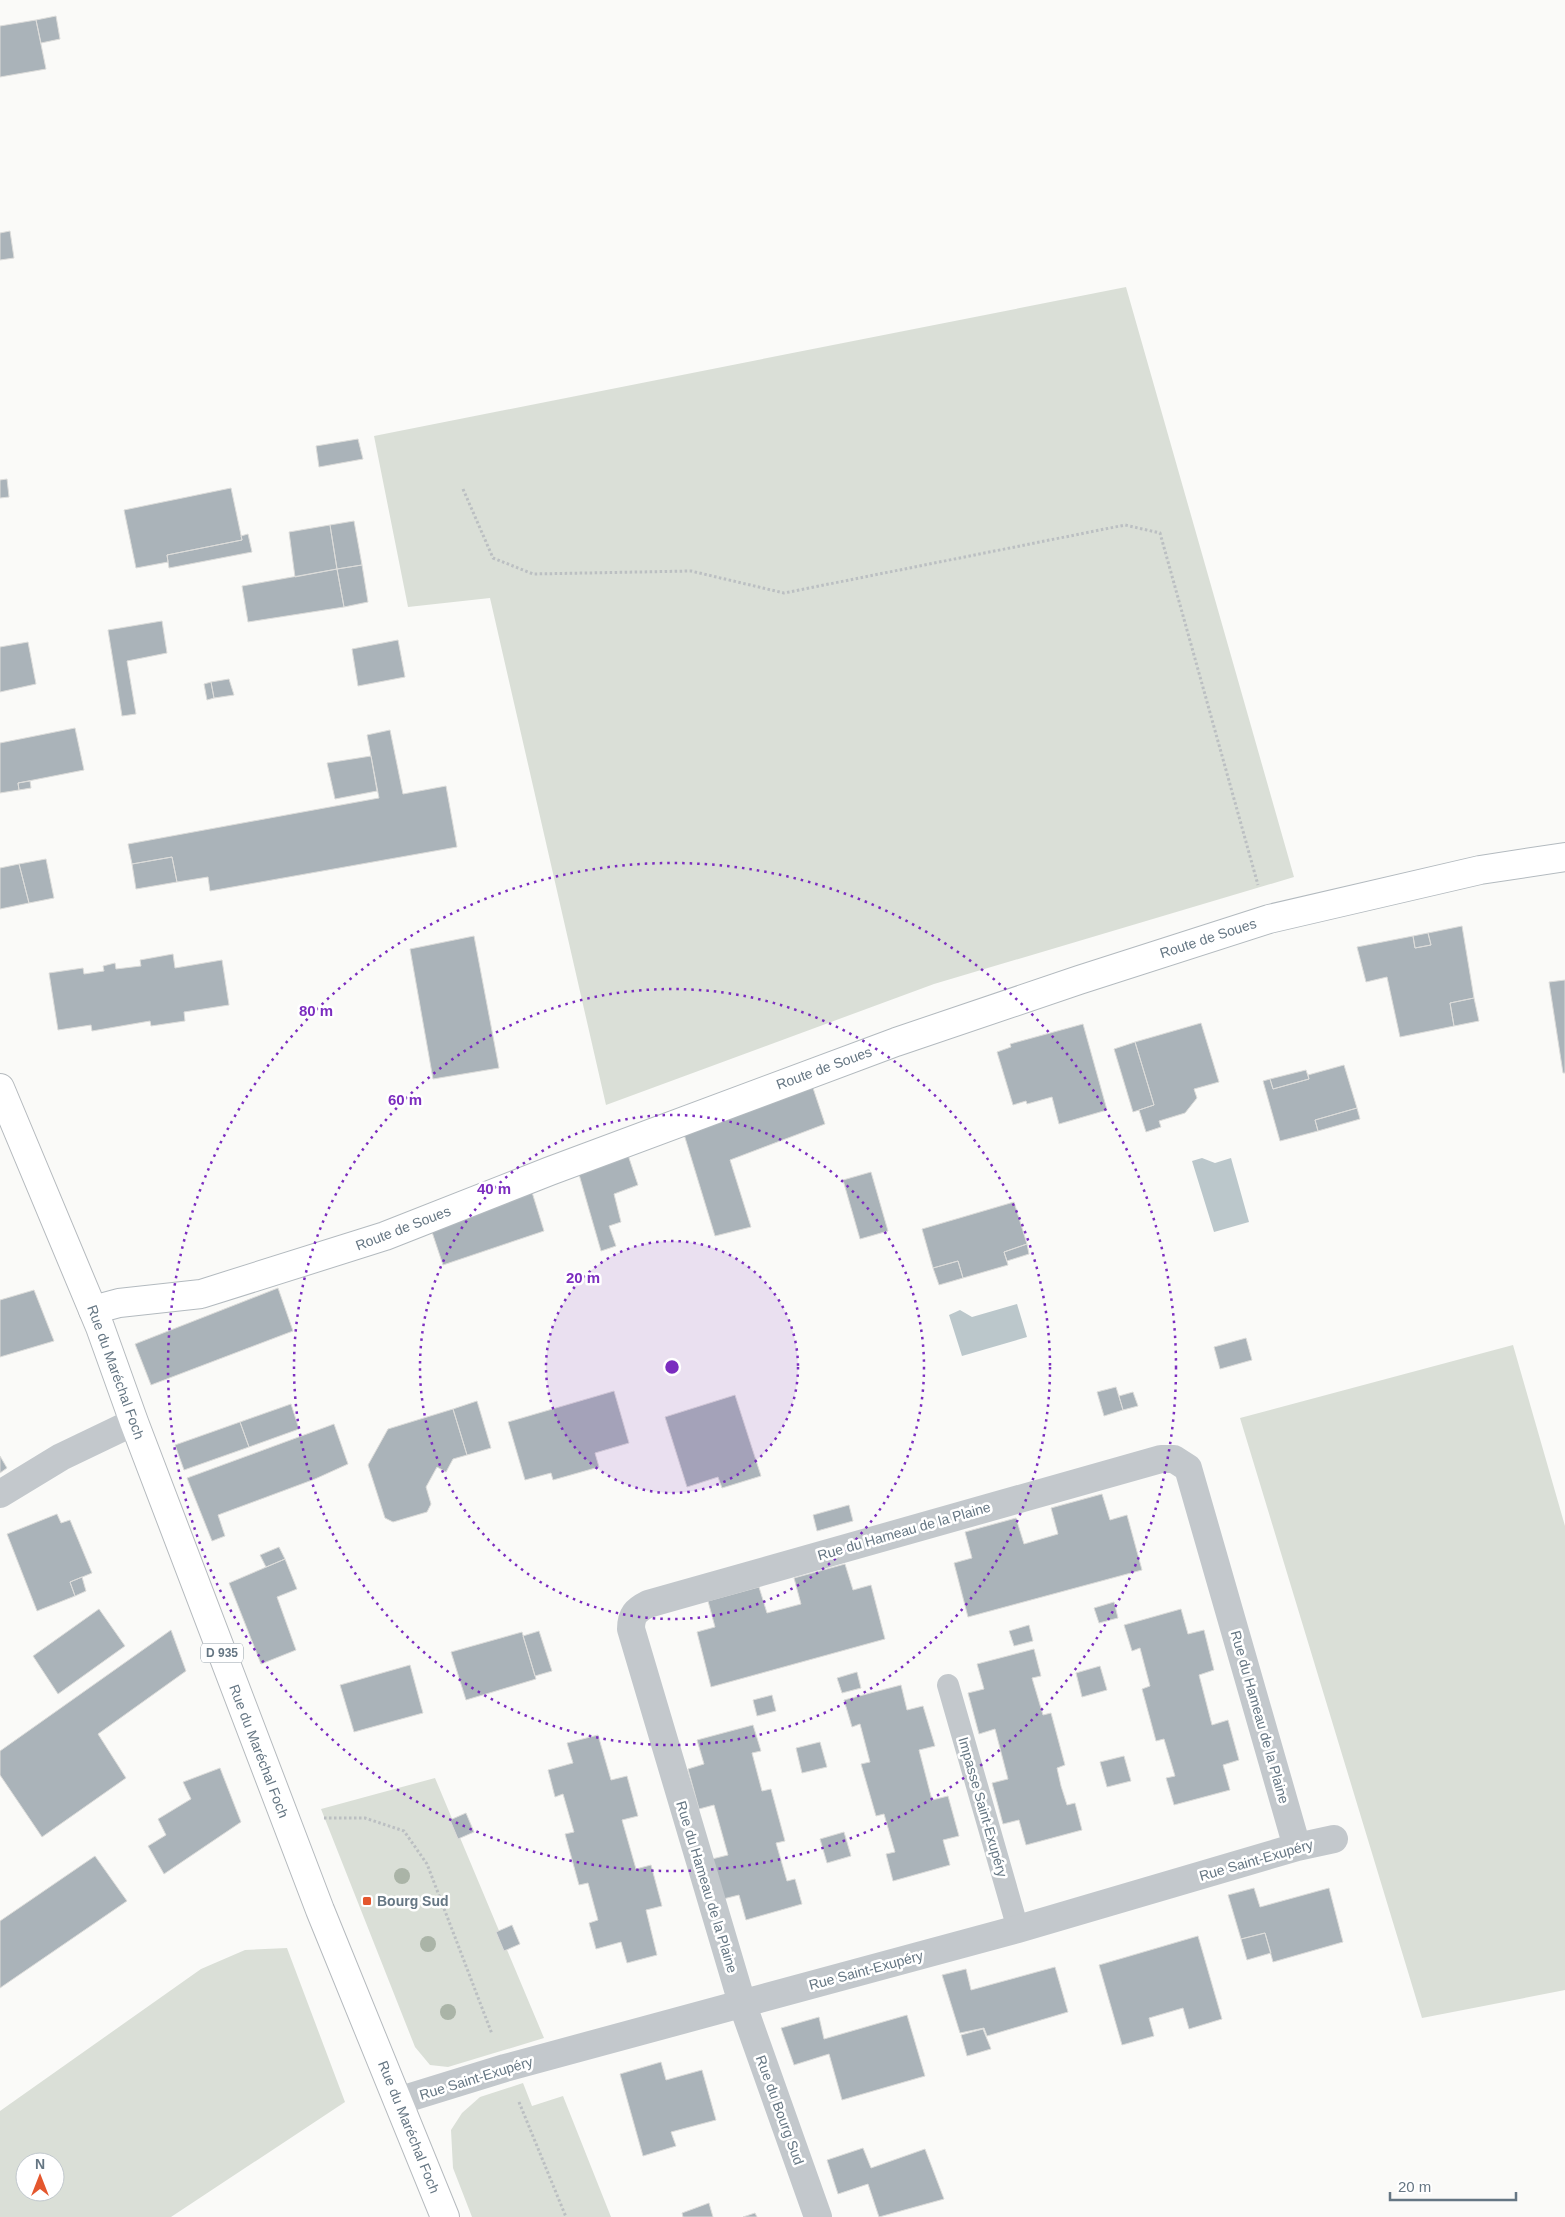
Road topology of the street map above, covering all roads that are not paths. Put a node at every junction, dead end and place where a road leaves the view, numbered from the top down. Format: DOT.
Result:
graph roads {
  1 [pos="1565,857"];
  2 [pos="0,1088"];
  3 [pos="93,1310"];
  4 [pos="134,1422"];
  5 [pos="0,1494"];
  6 [pos="948,1685"];
  7 [pos="1334,1839"];
  8 [pos="1297,1847"];
  9 [pos="1018,1929"];
  10 [pos="742,2003"];
  11 [pos="398,2101"];
  12 [pos="445,2217"];
  13 [pos="818,2217"];
  1 -- 3 [label="main road, Route de Soues"];
  2 -- 3 [label="main road, Rue du Maréchal Foch / D 935"];
  3 -- 4 [label="main road, Rue du Maréchal Foch / D 935"];
  4 -- 5 [label="street"];
  4 -- 11 [label="main road, Rue du Maréchal Foch / D 935"];
  6 -- 9 [label="lane, Impasse Saint-Exupéry"];
  7 -- 8 [label="street, Rue Saint-Exupéry"];
  8 -- 9 [label="street, Rue Saint-Exupéry"];
  8 -- 10 [label="street, Rue du Hameau de la Plaine"];
  9 -- 10 [label="street, Rue Saint-Exupéry"];
  10 -- 11 [label="street, Rue Saint-Exupéry"];
  10 -- 13 [label="street, Rue du Bourg Sud"];
  11 -- 12 [label="main road, Rue du Maréchal Foch / D 935"];
}
